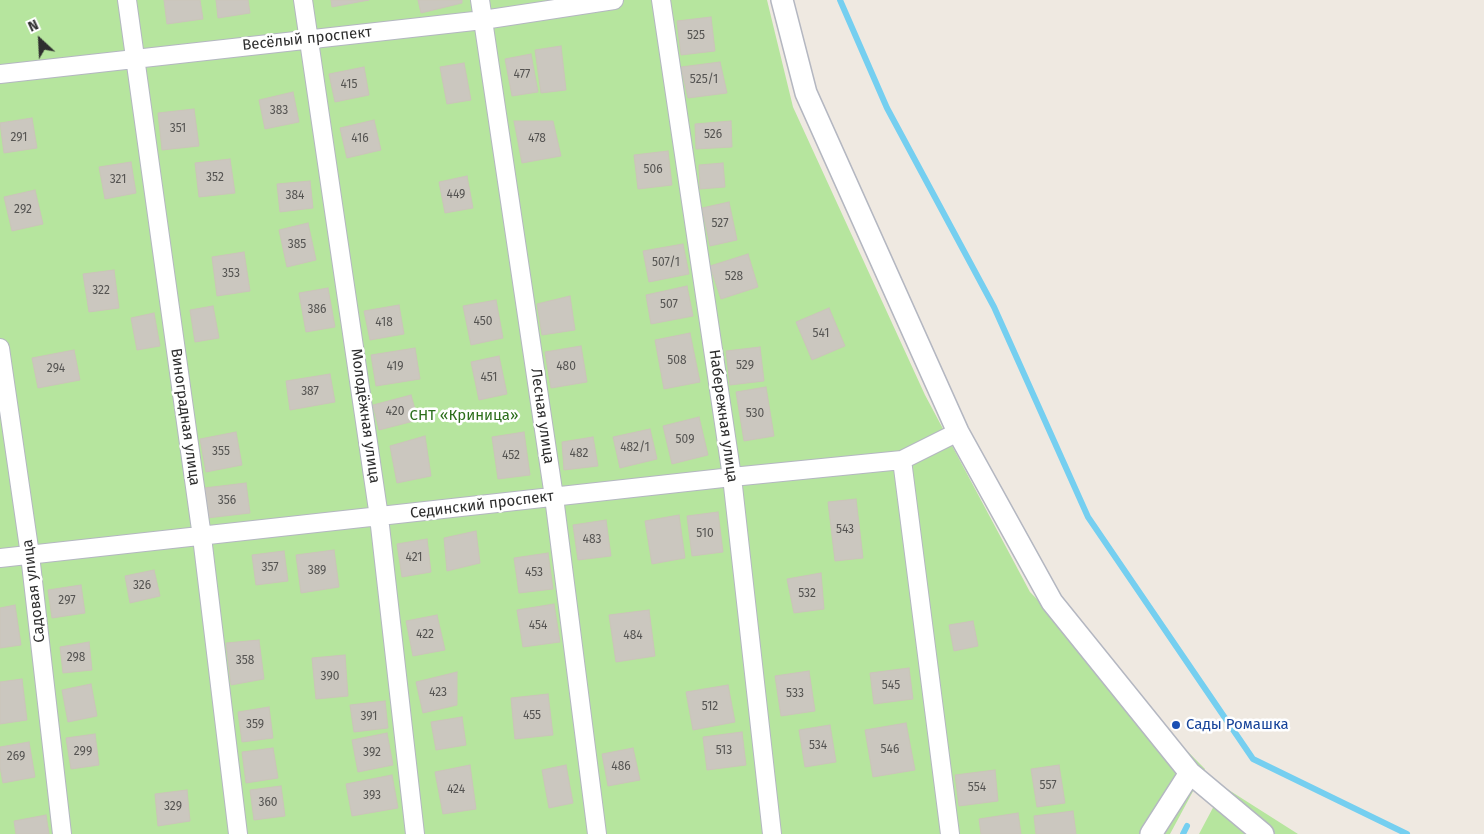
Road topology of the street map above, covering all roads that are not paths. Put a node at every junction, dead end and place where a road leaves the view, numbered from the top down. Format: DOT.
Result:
graph roads {
  1 [pos="127,0"];
  2 [pos="304,0"];
  3 [pos="480,0"];
  4 [pos="614,0"];
  5 [pos="661,0"];
  6 [pos="782,0"];
  7 [pos="483,20"];
  8 [pos="309,39"];
  9 [pos="136,58"];
  10 [pos="0,74"];
  11 [pos="0,348"];
  12 [pos="958,432"];
  13 [pos="902,460"];
  14 [pos="732,477"];
  15 [pos="554,497"];
  16 [pos="379,517"];
  17 [pos="202,537"];
  18 [pos="30,555"];
  19 [pos="0,558"];
  20 [pos="1190,773"];
  21 [pos="62,834"];
  22 [pos="238,834"];
  23 [pos="415,834"];
  24 [pos="597,834"];
  25 [pos="772,834"];
  26 [pos="950,834"];
  27 [pos="1151,834"];
  28 [pos="1263,834"];
  1 -- 9 [label="street, Виноградная улица"];
  2 -- 8 [label="street, Молодёжная улица"];
  3 -- 7 [label="street, Лесная улица"];
  4 -- 7 [label="street, Весёлый проспект"];
  5 -- 14 [label="street, Набережная улица"];
  6 -- 12 [label="street"];
  7 -- 8 [label="street, Весёлый проспект"];
  7 -- 15 [label="street, Лесная улица"];
  8 -- 9 [label="street, Весёлый проспект"];
  8 -- 16 [label="street, Молодёжная улица"];
  9 -- 10 [label="street, Весёлый проспект"];
  9 -- 17 [label="street, Виноградная улица"];
  11 -- 18 [label="street, Садовая улица"];
  12 -- 13 [label="street, Сединский проспект"];
  12 -- 20 [label="street"];
  13 -- 14 [label="street, Сединский проспект"];
  13 -- 26 [label="street"];
  14 -- 15 [label="street, Сединский проспект"];
  14 -- 25 [label="street, Набережная улица"];
  15 -- 16 [label="street, Сединский проспект"];
  15 -- 24 [label="street, Лесная улица"];
  16 -- 17 [label="street, Сединский проспект"];
  16 -- 23 [label="street, Молодёжная улица"];
  17 -- 18 [label="street, Сединский проспект"];
  17 -- 22 [label="street, Виноградная улица"];
  18 -- 19 [label="street, Сединский проспект"];
  18 -- 21 [label="street, Садовая улица"];
  20 -- 27 [label="street"];
  20 -- 28 [label="street"];
}
